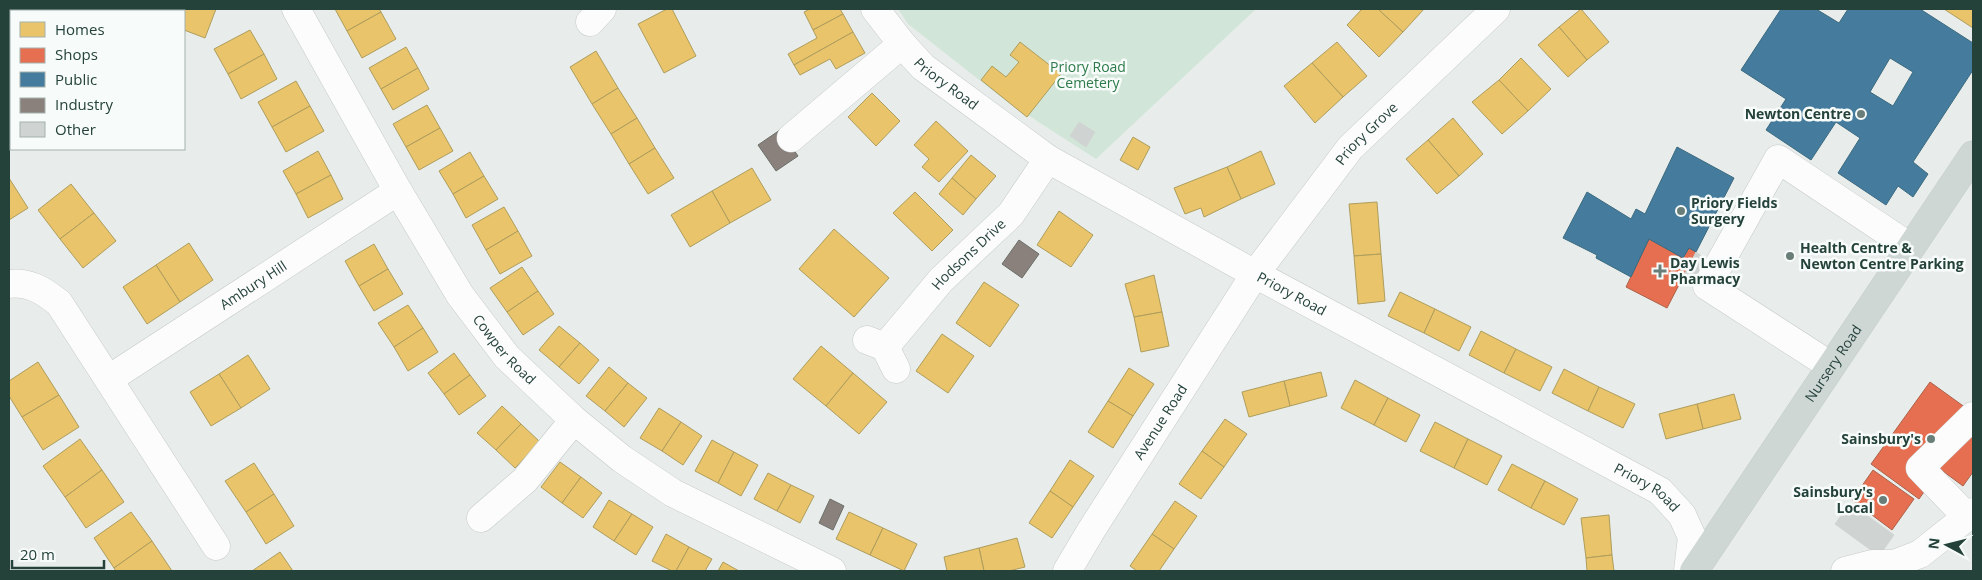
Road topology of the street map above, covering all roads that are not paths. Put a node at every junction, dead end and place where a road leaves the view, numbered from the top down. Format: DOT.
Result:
graph roads {
  1 [pos="296,9"];
  2 [pos="875,9"];
  3 [pos="1496,9"];
  4 [pos="902,44"];
  5 [pos="791,138"];
  6 [pos="1973,155"];
  7 [pos="1048,159"];
  8 [pos="398,191"];
  9 [pos="1910,247"];
  10 [pos="1255,274"];
  11 [pos="9,284"];
  12 [pos="883,352"];
  13 [pos="1831,366"];
  14 [pos="109,379"];
  15 [pos="1973,416"];
  16 [pos="574,420"];
  17 [pos="1970,514"];
  18 [pos="481,518"];
  19 [pos="216,546"];
  20 [pos="832,571"];
  21 [pos="1067,571"];
  22 [pos="1688,571"];
  23 [pos="1694,571"];
  24 [pos="1845,571"];
  1 -- 8 [label="street, Cowper Road"];
  2 -- 4 [label="street, Priory Road"];
  3 -- 10 [label="street, Priory Grove"];
  4 -- 5 [label="street"];
  4 -- 7 [label="street, Priory Road"];
  6 -- 9 [label="main road, Nursery Road"];
  7 -- 10 [label="street, Priory Road"];
  7 -- 12 [label="street, Hodsons Drive"];
  8 -- 14 [label="street, Ambury Hill"];
  8 -- 16 [label="street, Cowper Road"];
  9 -- 13 [label="main road, Nursery Road"];
  9 -- 13 [label="street"];
  10 -- 21 [label="street, Avenue Road"];
  10 -- 22 [label="street, Priory Road"];
  11 -- 14 [label="street"];
  13 -- 23 [label="main road, Nursery Road"];
  14 -- 19 [label="street"];
  15 -- 17 [label="street"];
  16 -- 18 [label="street"];
  16 -- 20 [label="street, Cowper Road"];
  17 -- 24 [label="street"];
}
